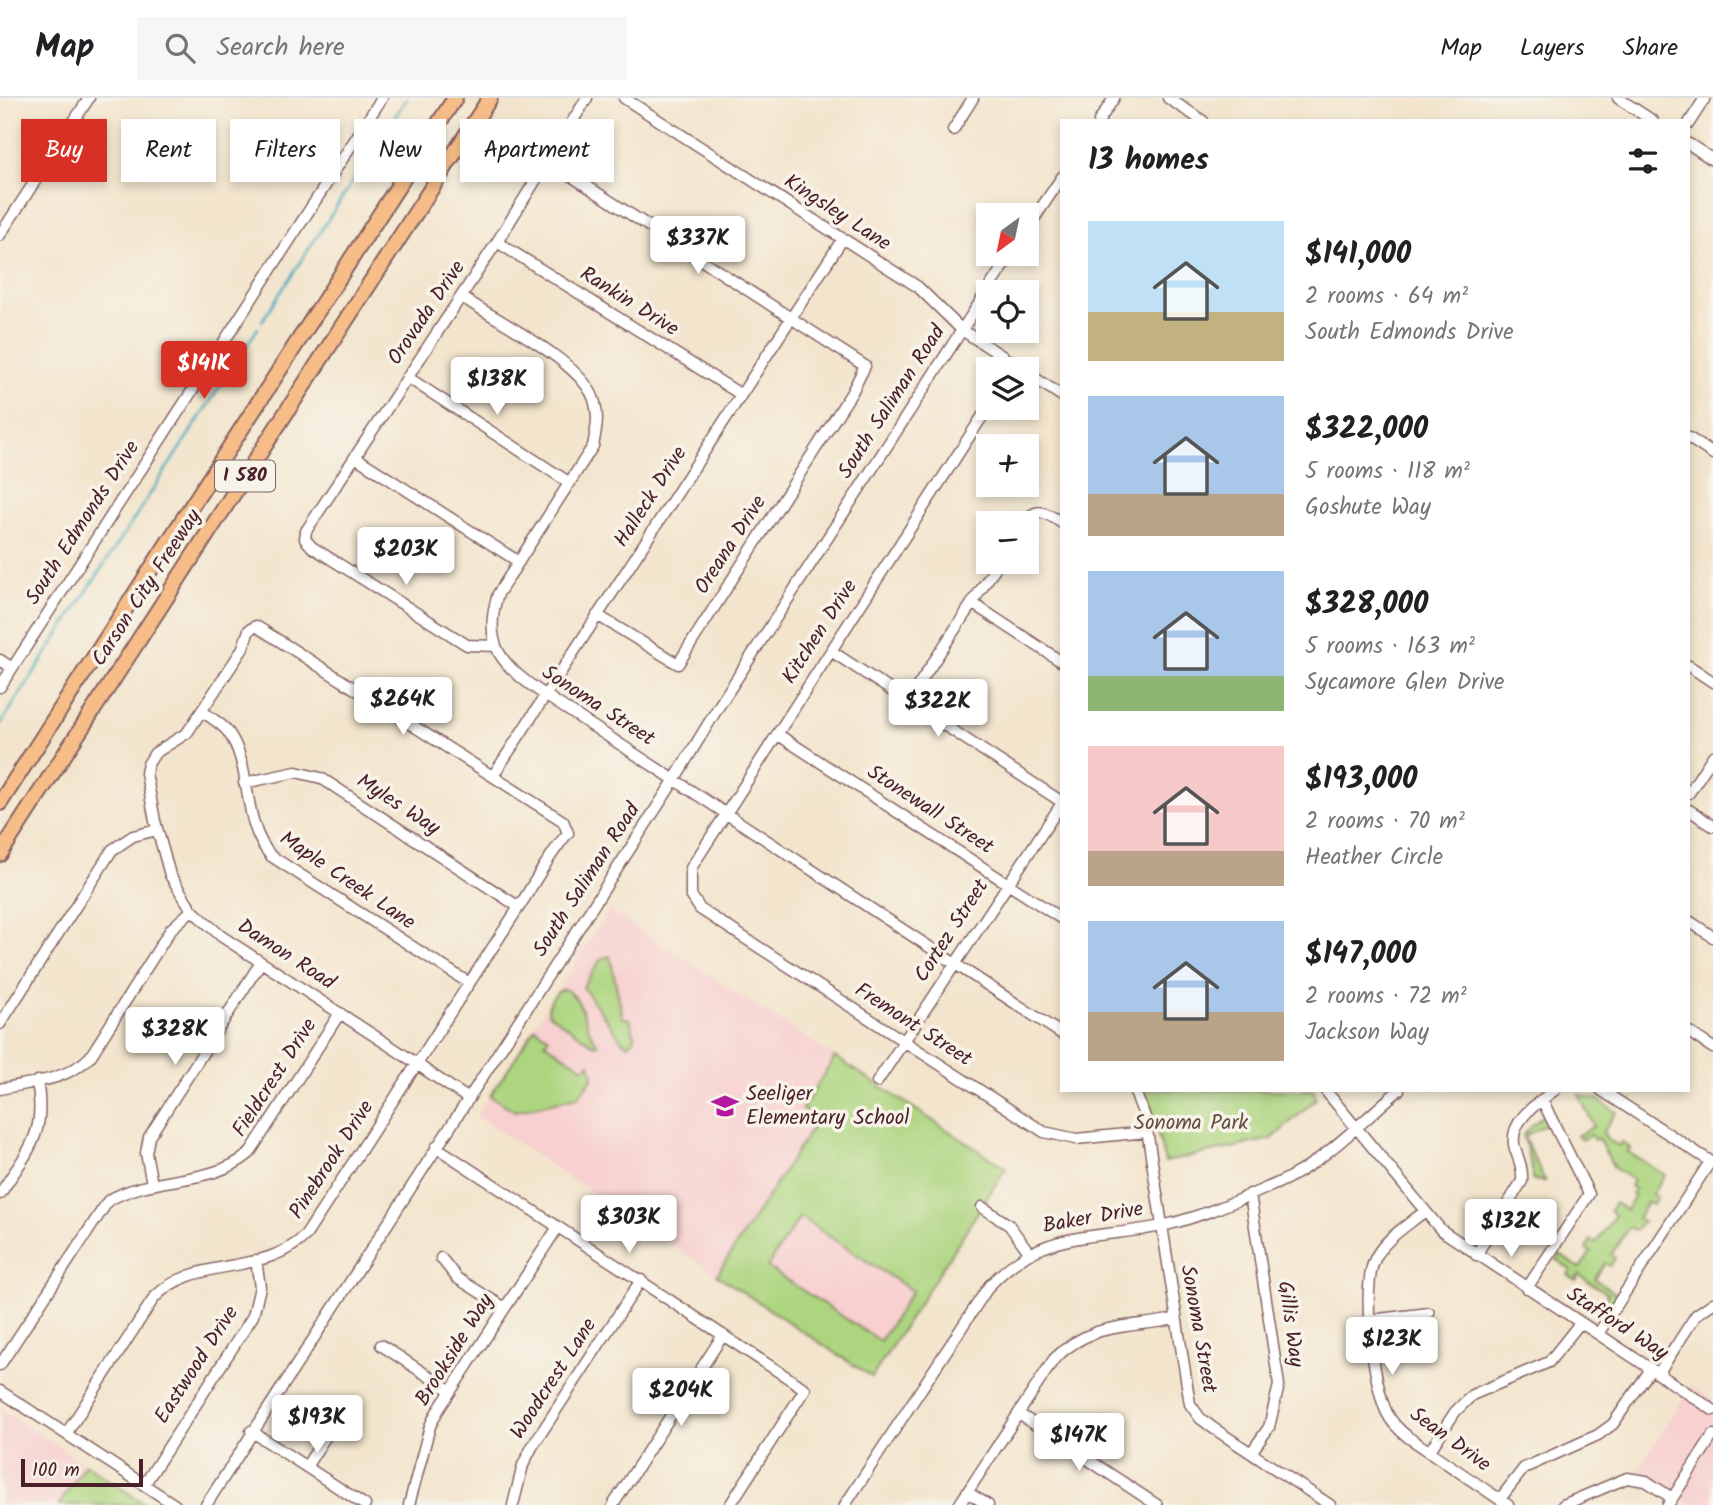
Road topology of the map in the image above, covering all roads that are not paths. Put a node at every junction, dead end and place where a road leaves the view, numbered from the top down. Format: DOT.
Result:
graph roads {
  1 [pos="89,98"];
  2 [pos="382,98"];
  3 [pos="455,98"];
  4 [pos="490,98"];
  5 [pos="587,98"];
  6 [pos="624,98"];
  7 [pos="973,98"];
  8 [pos="1114,98"];
  9 [pos="1168,98"];
  10 [pos="1618,98"];
  11 [pos="1705,98"];
  12 [pos="574,119"];
  13 [pos="1100,119"];
  14 [pos="1200,119"];
  15 [pos="1650,119"];
  16 [pos="1690,121"];
  17 [pos="953,130"];
  18 [pos="1690,145"];
  19 [pos="1713,160"];
  20 [pos="1060,180"];
  21 [pos="535,182"];
  22 [pos="581,182"];
  23 [pos="1040,210"];
  24 [pos="0,235"];
  25 [pos="842,240"];
  26 [pos="497,243"];
  27 [pos="1003,266"];
  28 [pos="462,297"];
  29 [pos="791,318"];
  30 [pos="962,330"];
  31 [pos="1001,357"];
  32 [pos="407,377"];
  33 [pos="1039,381"];
  34 [pos="740,394"];
  35 [pos="1060,395"];
  36 [pos="980,420"];
  37 [pos="1690,439"];
  38 [pos="1713,454"];
  39 [pos="355,457"];
  40 [pos="570,483"];
  41 [pos="1039,511"];
  42 [pos="1060,522"];
  43 [pos="519,562"];
  44 [pos="991,574"];
  45 [pos="972,603"];
  46 [pos="597,615"];
  47 [pos="496,646"];
  48 [pos="831,651"];
  49 [pos="0,660"];
  50 [pos="1060,661"];
  51 [pos="1690,667"];
  52 [pos="12,668"];
  53 [pos="1713,682"];
  54 [pos="0,687"];
  55 [pos="545,695"];
  56 [pos="908,701"];
  57 [pos="203,712"];
  58 [pos="777,734"];
  59 [pos="1713,756"];
  60 [pos="492,776"];
  61 [pos="675,780"];
  62 [pos="244,783"];
  63 [pos="1690,791"];
  64 [pos="1060,801"];
  65 [pos="0,803"];
  66 [pos="1060,805"];
  67 [pos="1690,811"];
  68 [pos="726,813"];
  69 [pos="1713,827"];
  70 [pos="157,830"];
  71 [pos="0,854"];
  72 [pos="688,881"];
  73 [pos="1007,883"];
  74 [pos="519,906"];
  75 [pos="192,910"];
  76 [pos="1060,918"];
  77 [pos="1690,922"];
  78 [pos="1713,937"];
  79 [pos="261,962"];
  80 [pos="954,963"];
  81 [pos="469,983"];
  82 [pos="340,1013"];
  83 [pos="0,1024"];
  84 [pos="1060,1033"];
  85 [pos="1690,1033"];
  86 [pos="903,1042"];
  87 [pos="1713,1048"];
  88 [pos="417,1064"];
  89 [pos="37,1081"];
  90 [pos="877,1082"];
  91 [pos="0,1089"];
  92 [pos="1135,1092"];
  93 [pos="1327,1092"];
  94 [pos="1397,1092"];
  95 [pos="1552,1092"];
  96 [pos="1604,1092"];
  97 [pos="469,1098"];
  98 [pos="1542,1100"];
  99 [pos="1355,1127"];
  100 [pos="1147,1132"];
  101 [pos="436,1147"];
  102 [pos="1712,1163"];
  103 [pos="152,1184"];
  104 [pos="1250,1194"];
  105 [pos="0,1195"];
  106 [pos="982,1208"];
  107 [pos="1425,1211"];
  108 [pos="1161,1226"];
  109 [pos="558,1227"];
  110 [pos="1029,1252"];
  111 [pos="1476,1255"];
  112 [pos="441,1258"];
  113 [pos="256,1260"];
  114 [pos="641,1280"];
  115 [pos="1527,1288"];
  116 [pos="1713,1303"];
  117 [pos="505,1308"];
  118 [pos="1429,1313"];
  119 [pos="1175,1319"];
  120 [pos="1370,1321"];
  121 [pos="1580,1323"];
  122 [pos="723,1335"];
  123 [pos="1598,1335"];
  124 [pos="381,1345"];
  125 [pos="0,1365"];
  126 [pos="1654,1371"];
  127 [pos="0,1391"];
  128 [pos="451,1391"];
  129 [pos="1713,1410"];
  130 [pos="1019,1414"];
  131 [pos="331,1428"];
  132 [pos="251,1431"];
  133 [pos="65,1434"];
  134 [pos="1713,1435"];
  135 [pos="1429,1452"];
  136 [pos="1251,1453"];
  137 [pos="306,1467"];
  138 [pos="144,1485"];
  139 [pos="967,1492"];
  140 [pos="1670,1501"];
  141 [pos="1504,1502"];
  142 [pos="175,1505"];
  143 [pos="205,1505"];
  144 [pos="365,1505"];
  145 [pos="409,1505"];
  146 [pos="513,1505"];
  147 [pos="613,1505"];
  148 [pos="730,1505"];
  149 [pos="845,1505"];
  150 [pos="959,1505"];
  151 [pos="988,1505"];
  152 [pos="1157,1505"];
  153 [pos="1330,1505"];
  154 [pos="1563,1505"];
  1 -- 24 [label="street"];
  2 -- 52 [label="street, South Edmonds Drive"];
  3 -- 65 [label="highway, Carson City Freeway / I 580"];
  4 -- 71 [label="highway, Carson City Freeway / I 580"];
  5 -- 12 [label="street, Orovada Drive"];
  6 -- 25 [label="street, Kingsley Lane"];
  7 -- 17 [label="street"];
  8 -- 13 [label="street"];
  9 -- 14 [label="street"];
  10 -- 15 [label="street"];
  11 -- 16 [label="street"];
  18 -- 19 [label="street"];
  20 -- 23 [label="street"];
  21 -- 26 [label="street, Orovada Drive"];
  22 -- 29 [label="street"];
  25 -- 29 [label="street, Halleck Drive"];
  25 -- 30 [label="street, Kingsley Lane"];
  26 -- 28 [label="street, Orovada Drive"];
  26 -- 34 [label="street, Rankin Drive"];
  27 -- 30 [label="street, South Saliman Road"];
  28 -- 32 [label="street, Orovada Drive"];
  28 -- 40 [label="street"];
  29 -- 34 [label="street, Halleck Drive"];
  29 -- 46 [label="street, Oreana Drive"];
  30 -- 31 [label="street, Kingsley Lane"];
  30 -- 61 [label="street, South Saliman Road"];
  32 -- 39 [label="street, Orovada Drive"];
  32 -- 40 [label="street"];
  33 -- 35 [label="street"];
  34 -- 46 [label="street, Halleck Drive"];
  36 -- 48 [label="street, Kitchen Drive"];
  37 -- 38 [label="street"];
  39 -- 43 [label="street"];
  39 -- 47 [label="street, Orovada Drive"];
  40 -- 43 [label="street"];
  41 -- 42 [label="street"];
  43 -- 47 [label="street"];
  44 -- 45 [label="street"];
  45 -- 50 [label="street"];
  45 -- 56 [label="street"];
  46 -- 55 [label="street, Halleck Drive"];
  47 -- 55 [label="street, Sonoma Street"];
  48 -- 56 [label="street"];
  48 -- 58 [label="street, Kitchen Drive"];
  49 -- 52 [label="street"];
  51 -- 53 [label="street"];
  52 -- 54 [label="street, South Edmonds Drive"];
  55 -- 60 [label="street, Halleck Drive"];
  55 -- 61 [label="street, Sonoma Street"];
  56 -- 64 [label="street"];
  57 -- 60 [label="street"];
  57 -- 62 [label="street, Maple Creek Lane"];
  57 -- 70 [label="street, Damon Road"];
  58 -- 68 [label="street, Kitchen Drive"];
  58 -- 73 [label="street, Stonewall Street"];
  59 -- 63 [label="street"];
  60 -- 74 [label="street, Pinebrook Drive"];
  61 -- 68 [label="street, Sonoma Street"];
  61 -- 97 [label="street, South Saliman Road"];
  62 -- 74 [label="street, Myles Way"];
  62 -- 81 [label="street, Maple Creek Lane"];
  66 -- 73 [label="street, Cortez Street"];
  67 -- 69 [label="street"];
  68 -- 72 [label="street, Kitchen Drive"];
  68 -- 80 [label="street, Sonoma Street"];
  70 -- 75 [label="street, Damon Road"];
  70 -- 83 [label="street"];
  72 -- 86 [label="street, Fremont Street"];
  73 -- 76 [label="street, Stonewall Street"];
  73 -- 80 [label="street, Cortez Street"];
  74 -- 81 [label="street, Pinebrook Drive"];
  75 -- 79 [label="street, Damon Road"];
  75 -- 89 [label="street"];
  77 -- 78 [label="street"];
  79 -- 82 [label="street, Damon Road"];
  79 -- 103 [label="street"];
  80 -- 84 [label="street, Sonoma Street"];
  80 -- 86 [label="street, Cortez Street"];
  81 -- 88 [label="street, Pinebrook Drive"];
  82 -- 88 [label="street, Damon Road"];
  82 -- 103 [label="street, Fieldcrest Drive"];
  85 -- 87 [label="street"];
  86 -- 90 [label="street, Cortez Street"];
  86 -- 100 [label="street, Fremont Street"];
  88 -- 97 [label="street, Damon Road"];
  88 -- 113 [label="street, Pinebrook Drive"];
  89 -- 91 [label="street"];
  89 -- 105 [label="street"];
  92 -- 100 [label="street, Sonoma Street"];
  93 -- 99 [label="street, Stafford Way"];
  94 -- 99 [label="street, Baker Drive"];
  95 -- 98 [label="street"];
  96 -- 102 [label="street"];
  97 -- 101 [label="street, South Saliman Road"];
  98 -- 111 [label="street"];
  98 -- 115 [label="street"];
  99 -- 104 [label="street, Baker Drive"];
  99 -- 107 [label="street, Stafford Way"];
  100 -- 108 [label="street, Sonoma Street"];
  101 -- 109 [label="street"];
  101 -- 132 [label="street, South Saliman Road"];
  102 -- 123 [label="street"];
  103 -- 125 [label="street, Fieldcrest Drive"];
  104 -- 108 [label="street, Baker Drive"];
  104 -- 136 [label="street, Gillis Way"];
  106 -- 110 [label="street"];
  107 -- 111 [label="street, Stafford Way"];
  107 -- 120 [label="street, Sean Drive"];
  108 -- 110 [label="street, Baker Drive"];
  108 -- 119 [label="street, Sonoma Street"];
  109 -- 114 [label="street"];
  109 -- 117 [label="street, Brookside Way"];
  110 -- 149 [label="street, Baker Drive"];
  111 -- 115 [label="street, Stafford Way"];
  112 -- 117 [label="street"];
  113 -- 133 [label="street, Pinebrook Drive"];
  113 -- 138 [label="street, Eastwood Drive"];
  114 -- 122 [label="street"];
  114 -- 146 [label="street, Woodcrest Lane"];
  115 -- 121 [label="street, Stafford Way"];
  116 -- 126 [label="street"];
  117 -- 128 [label="street, Brookside Way"];
  118 -- 120 [label="street"];
  119 -- 130 [label="street"];
  119 -- 136 [label="street, Sonoma Street"];
  120 -- 135 [label="street, Sean Drive"];
  121 -- 123 [label="street, Stafford Way"];
  121 -- 135 [label="street"];
  122 -- 147 [label="street"];
  122 -- 148 [label="street"];
  123 -- 126 [label="street, Stafford Way"];
  124 -- 128 [label="street"];
  126 -- 129 [label="street, Stafford Way"];
  126 -- 141 [label="street"];
  127 -- 133 [label="street"];
  128 -- 145 [label="street, Brookside Way"];
  130 -- 139 [label="street"];
  130 -- 152 [label="street"];
  131 -- 137 [label="street"];
  132 -- 137 [label="street"];
  132 -- 143 [label="street, South Saliman Road"];
  133 -- 138 [label="street"];
  134 -- 140 [label="street"];
  135 -- 141 [label="street, Sean Drive"];
  136 -- 153 [label="street, Sonoma Street"];
  137 -- 144 [label="street"];
  138 -- 142 [label="street"];
  139 -- 150 [label="street"];
  139 -- 151 [label="street"];
  140 -- 154 [label="street"];
}
